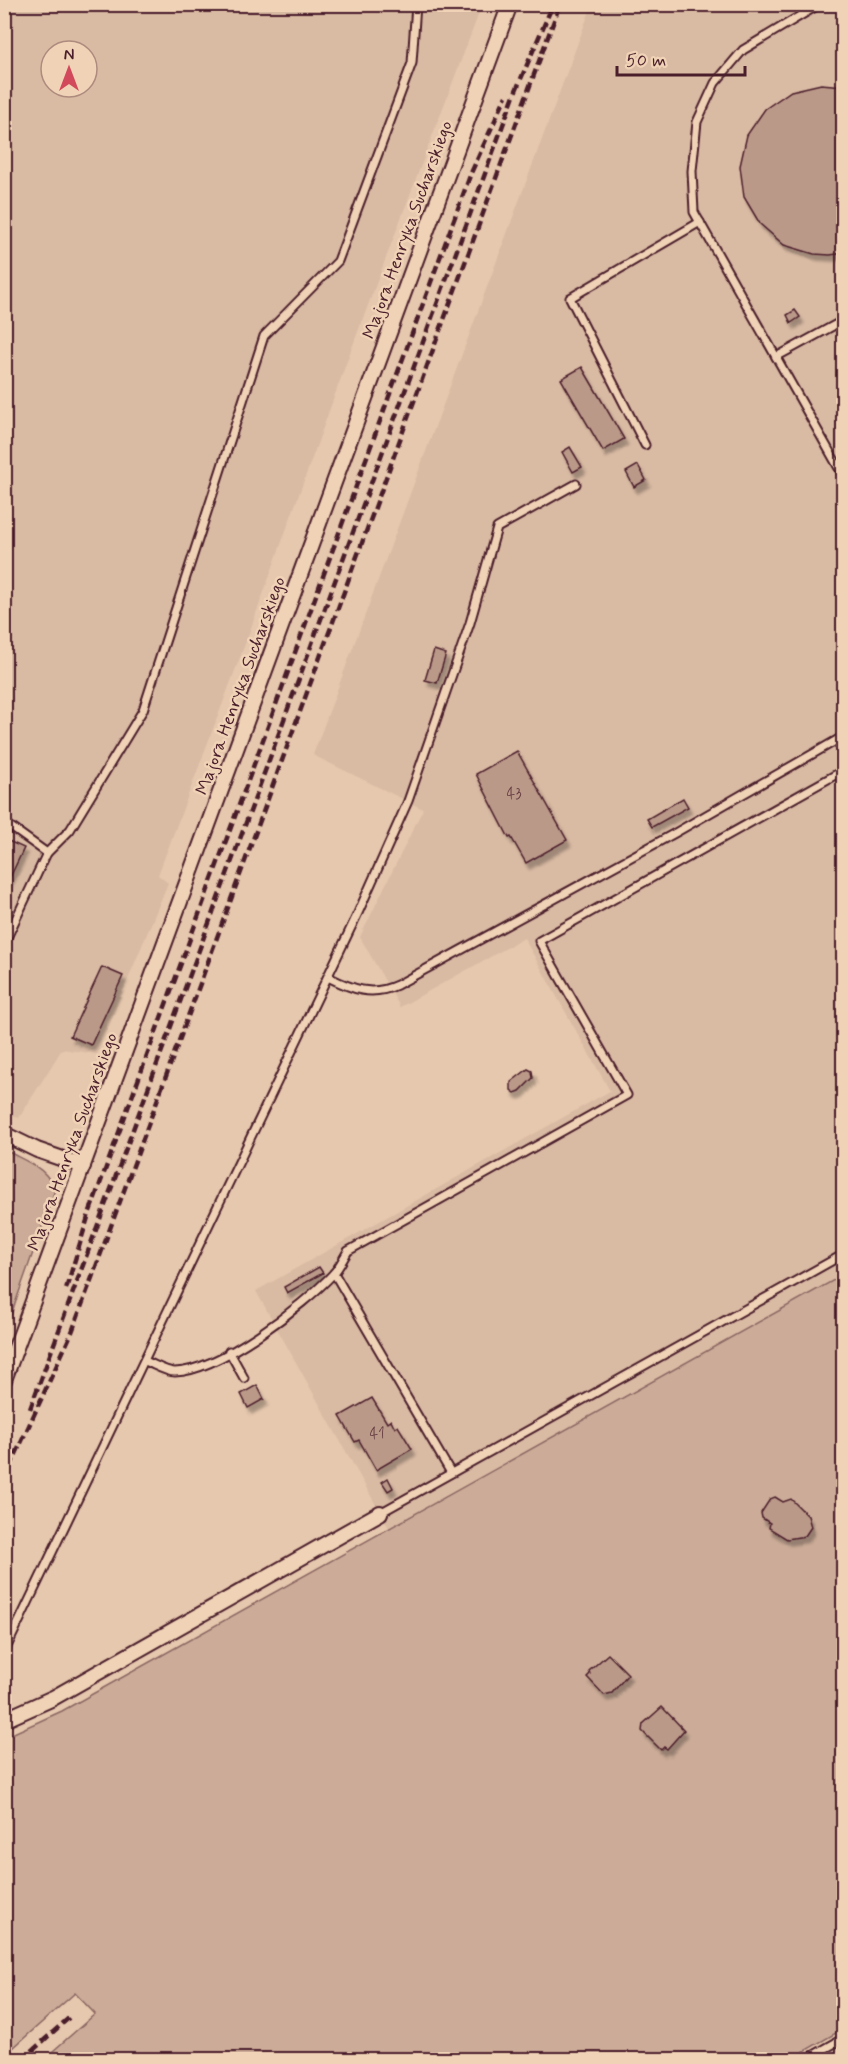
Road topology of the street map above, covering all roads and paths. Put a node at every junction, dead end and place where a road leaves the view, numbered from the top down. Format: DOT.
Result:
graph roads {
  1 [pos="416,4"];
  2 [pos="510,4"];
  3 [pos="819,4"];
  4 [pos="700,222"];
  5 [pos="843,320"];
  6 [pos="776,357"];
  7 [pos="645,445"];
  8 [pos="843,477"];
  9 [pos="576,484"];
  10 [pos="843,736"];
  11 [pos="843,770"];
  12 [pos="4,822"];
  13 [pos="47,853"];
  14 [pos="4,944"];
  15 [pos="328,977"];
  16 [pos="4,1134"];
  17 [pos="83,1166"];
  18 [pos="843,1254"];
  19 [pos="334,1274"];
  20 [pos="229,1351"];
  21 [pos="145,1361"];
  22 [pos="244,1378"];
  23 [pos="4,1380"];
  24 [pos="452,1473"];
  25 [pos="380,1513"];
  26 [pos="4,1653"];
  27 [pos="4,1702"];
  28 [pos="6,1720"];
  29 [pos="843,2038"];
  30 [pos="805,2060"];
  1 -- 13 [label="lane"];
  2 -- 17 [label="street, Majora Henryka Sucharskiego"];
  3 -- 4 [label="lane"];
  4 -- 6 [label="lane"];
  4 -- 7 [label="lane"];
  5 -- 6 [label="lane"];
  6 -- 8 [label="lane"];
  9 -- 15 [label="lane"];
  10 -- 15 [label="lane"];
  11 -- 19 [label="lane"];
  12 -- 13 [label="lane"];
  13 -- 14 [label="lane"];
  15 -- 21 [label="lane"];
  16 -- 17 [label="street"];
  17 -- 23 [label="street, Majora Henryka Sucharskiego"];
  18 -- 24 [label="lane"];
  19 -- 20 [label="lane"];
  19 -- 24 [label="lane"];
  20 -- 21 [label="lane"];
  20 -- 22 [label="lane"];
  21 -- 26 [label="lane"];
  24 -- 25 [label="lane"];
  25 -- 28 [label="street"];
  27 -- 28 [label="lane"];
  29 -- 30 [label="lane"];
}
